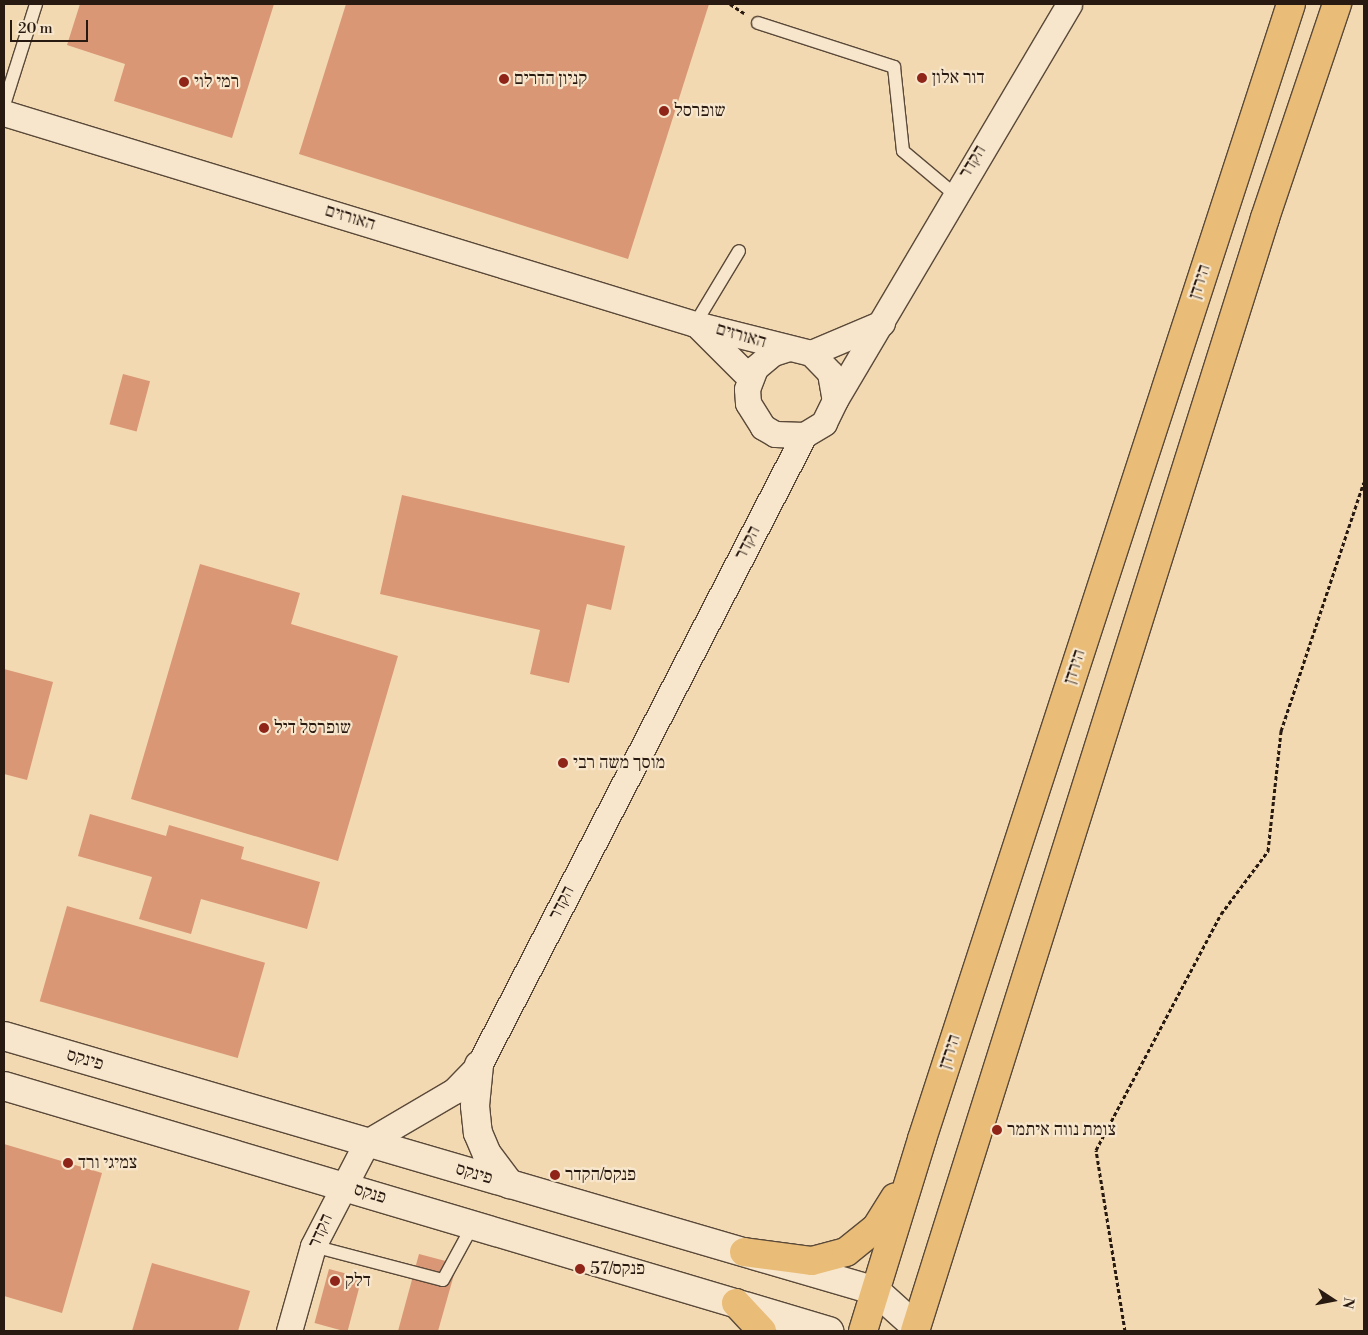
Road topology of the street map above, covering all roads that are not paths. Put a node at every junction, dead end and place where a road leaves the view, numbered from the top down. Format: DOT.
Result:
graph roads {
  1 [pos="36,4"];
  2 [pos="1069,4"];
  3 [pos="1291,4"];
  4 [pos="1337,4"];
  5 [pos="758,23"];
  6 [pos="4,105"];
  7 [pos="4,113"];
  8 [pos="954,194"];
  9 [pos="740,251"];
  10 [pos="695,324"];
  11 [pos="882,324"];
  12 [pos="786,349"];
  13 [pos="811,353"];
  14 [pos="750,378"];
  15 [pos="835,400"];
  16 [pos="804,436"];
  17 [pos="4,1036"];
  18 [pos="479,1064"];
  19 [pos="4,1086"];
  20 [pos="922,1140"];
  21 [pos="367,1142"];
  22 [pos="510,1184"];
  23 [pos="342,1186"];
  24 [pos="473,1225"];
  25 [pos="313,1246"];
  26 [pos="744,1252"];
  27 [pos="876,1291"];
  28 [pos="736,1304"];
  29 [pos="915,1330"];
  30 [pos="289,1331"];
  31 [pos="762,1331"];
  32 [pos="828,1331"];
  33 [pos="863,1331"];
  1 -- 6 [label="lane"];
  2 -- 8 [label="street, הקדר"];
  3 -- 20 [label="highway, הירדן"];
  4 -- 29 [label="highway"];
  5 -- 8 [label="lane"];
  7 -- 10 [label="street, האורזים"];
  8 -- 11 [label="street, הקדר"];
  9 -- 10 [label="lane"];
  10 -- 12 [label="street, האורזים"];
  10 -- 14 [label="street, האורזים"];
  11 -- 13 [label="street"];
  11 -- 15 [label="street, הקדר"];
  12 -- 13 [label="street"];
  12 -- 14 [label="street"];
  13 -- 15 [label="street"];
  14 -- 16 [label="street"];
  15 -- 16 [label="street"];
  16 -- 18 [label="street, הקדר"];
  17 -- 21 [label="street, פינקס"];
  18 -- 21 [label="street, הקדר"];
  18 -- 22 [label="street"];
  19 -- 23 [label="street, פנקס"];
  20 -- 26 [label="highway"];
  20 -- 27 [label="highway, הירדן"];
  21 -- 22 [label="street, פינקס"];
  21 -- 23 [label="street, הקדר"];
  22 -- 26 [label="street, פינקס"];
  23 -- 24 [label="street, פנקס"];
  23 -- 25 [label="street, הקדר"];
  24 -- 25 [label="lane"];
  24 -- 28 [label="street, פנקס"];
  25 -- 30 [label="street, הקדר"];
  26 -- 27 [label="street, פינקס"];
  27 -- 29 [label="street, פינקס"];
  27 -- 33 [label="highway, הירדן"];
  28 -- 31 [label="highway"];
  28 -- 32 [label="street"];
}
